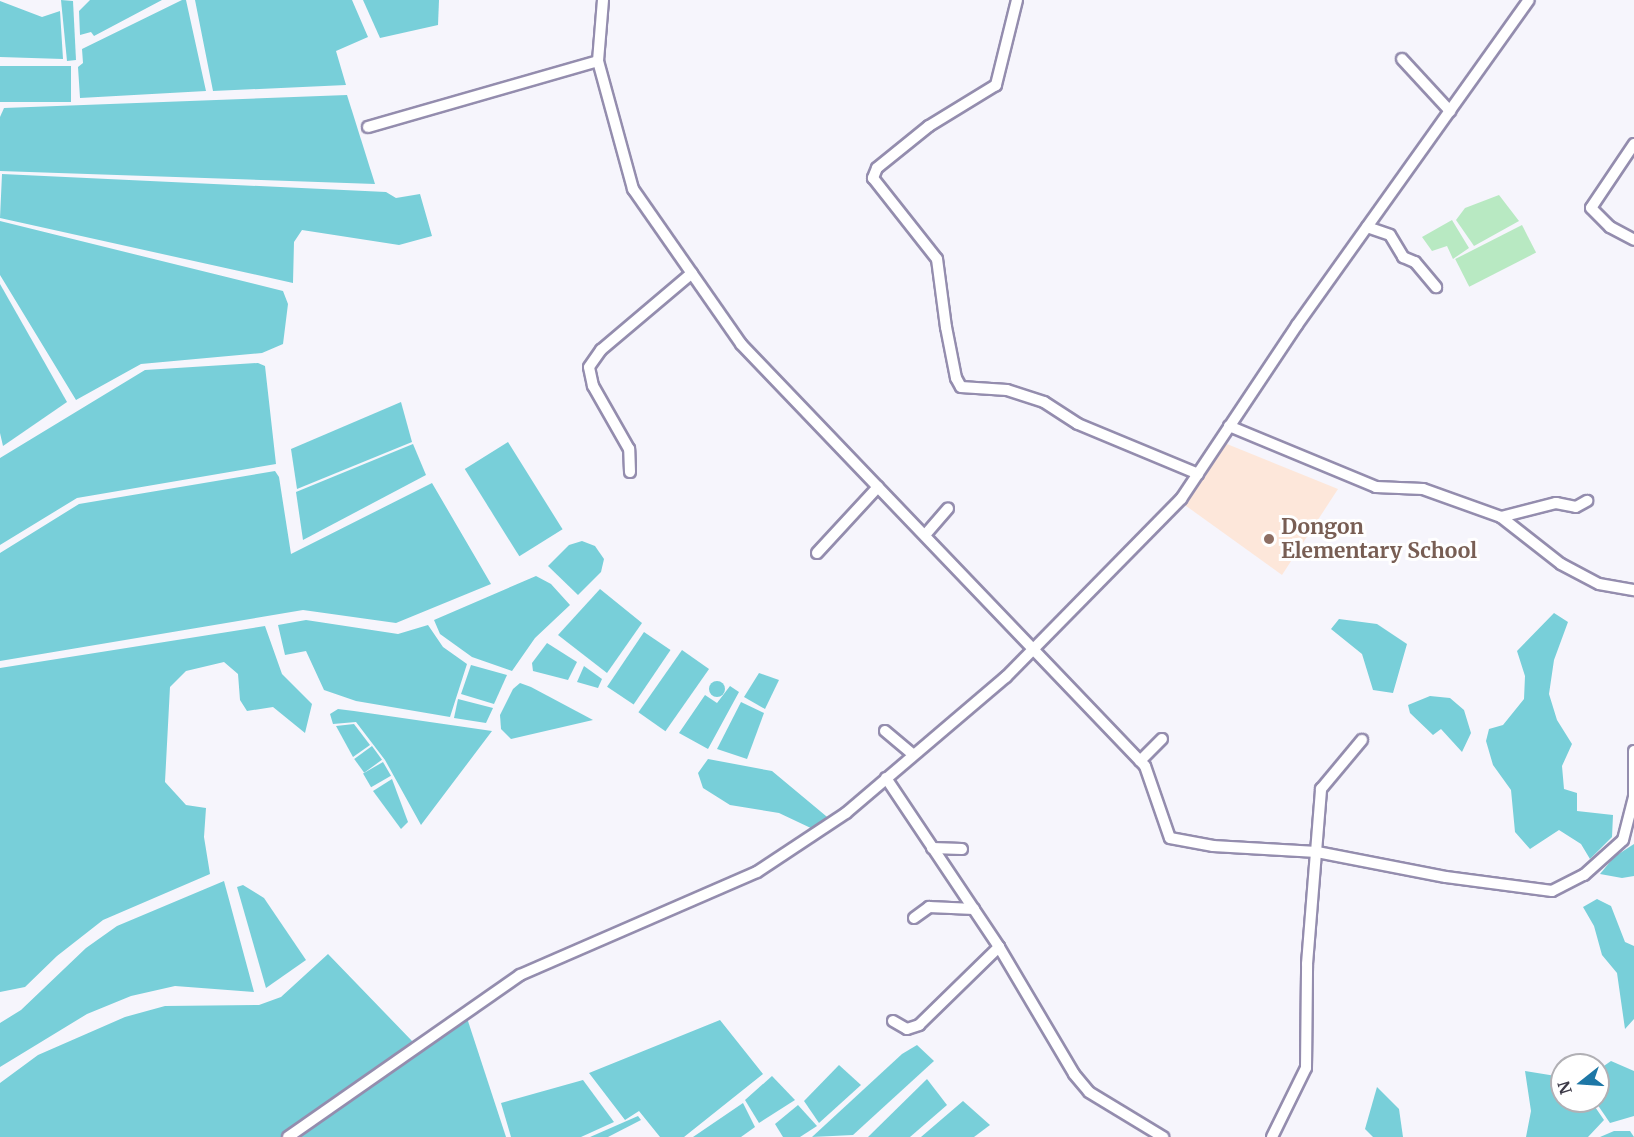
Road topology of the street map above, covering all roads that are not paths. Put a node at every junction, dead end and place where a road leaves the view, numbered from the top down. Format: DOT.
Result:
graph roads {
  1 [pos="603,0"];
  2 [pos="1017,0"];
  3 [pos="1529,0"];
  4 [pos="1402,59"];
  5 [pos="598,61"];
  6 [pos="1450,111"];
  7 [pos="368,127"];
  8 [pos="1634,144"];
  9 [pos="1367,227"];
  10 [pos="1634,240"];
  11 [pos="693,273"];
  12 [pos="1436,287"];
  13 [pos="1229,426"];
  14 [pos="630,472"];
  15 [pos="1198,474"];
  16 [pos="878,487"];
  17 [pos="1587,501"];
  18 [pos="948,509"];
  19 [pos="1501,517"];
  20 [pos="925,535"];
  21 [pos="817,553"];
  22 [pos="1634,590"];
  23 [pos="1032,647"];
  24 [pos="885,731"];
  25 [pos="1162,739"];
  26 [pos="1362,740"];
  27 [pos="1634,750"];
  28 [pos="912,754"];
  29 [pos="1140,761"];
  30 [pos="886,778"];
  31 [pos="932,848"];
  32 [pos="962,849"];
  33 [pos="1317,852"];
  34 [pos="974,909"];
  35 [pos="914,918"];
  36 [pos="999,947"];
  37 [pos="892,1021"];
  38 [pos="288,1137"];
  39 [pos="1162,1137"];
  40 [pos="1272,1137"];
  1 -- 5 [label="street"];
  2 -- 15 [label="street"];
  3 -- 6 [label="street"];
  4 -- 6 [label="street"];
  5 -- 7 [label="street"];
  5 -- 11 [label="street"];
  6 -- 9 [label="street"];
  8 -- 10 [label="street"];
  9 -- 12 [label="street"];
  9 -- 13 [label="street"];
  11 -- 14 [label="street"];
  11 -- 16 [label="street"];
  13 -- 15 [label="street"];
  13 -- 19 [label="street"];
  15 -- 23 [label="street"];
  16 -- 20 [label="street"];
  16 -- 21 [label="street"];
  17 -- 19 [label="street"];
  18 -- 20 [label="street"];
  19 -- 22 [label="street"];
  20 -- 23 [label="street"];
  23 -- 28 [label="street"];
  23 -- 29 [label="street"];
  24 -- 28 [label="street"];
  25 -- 29 [label="street"];
  26 -- 33 [label="street"];
  27 -- 33 [label="street"];
  28 -- 30 [label="street"];
  29 -- 33 [label="street"];
  30 -- 31 [label="street"];
  30 -- 38 [label="street"];
  31 -- 32 [label="street"];
  31 -- 34 [label="street"];
  33 -- 40 [label="street"];
  34 -- 35 [label="street"];
  34 -- 36 [label="street"];
  36 -- 37 [label="street"];
  36 -- 39 [label="street"];
}
